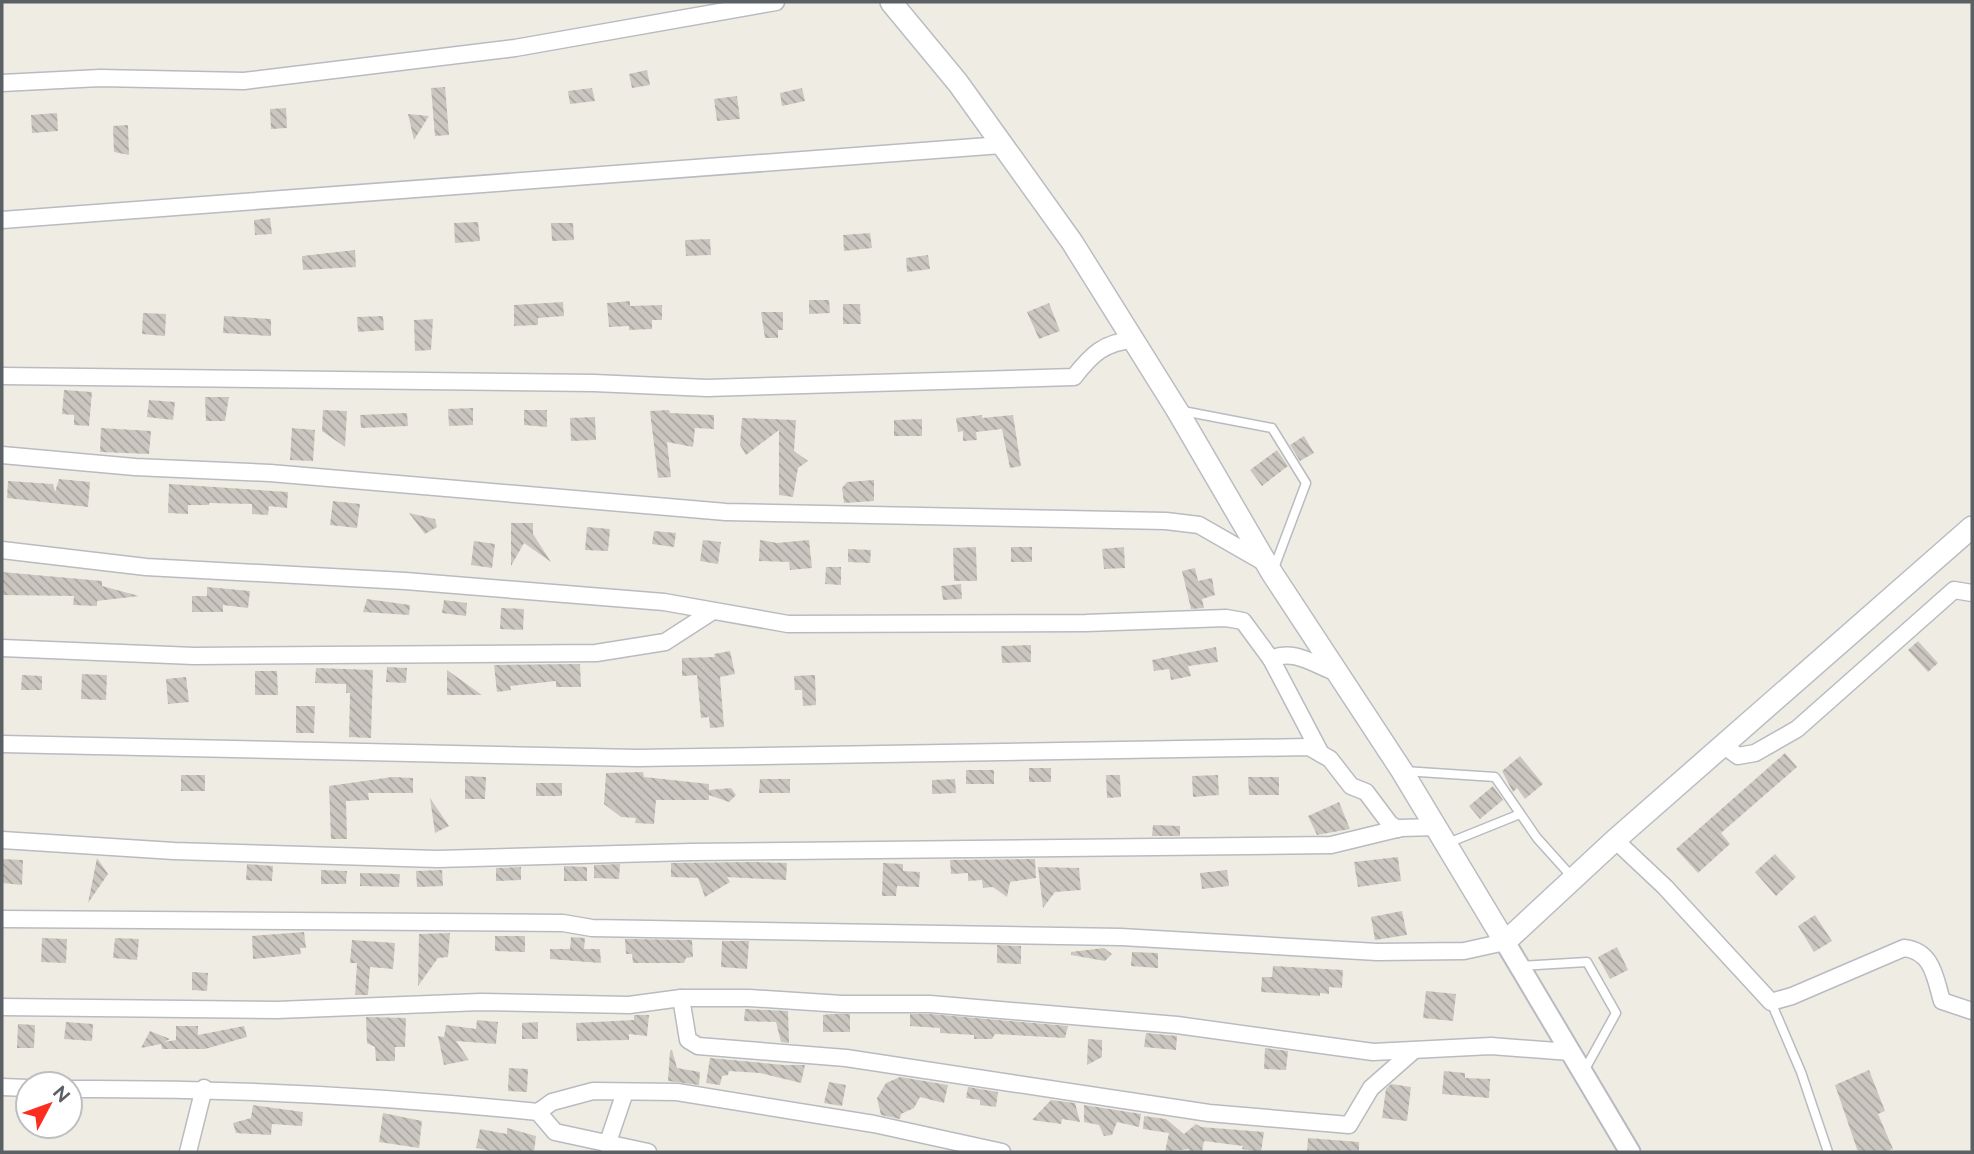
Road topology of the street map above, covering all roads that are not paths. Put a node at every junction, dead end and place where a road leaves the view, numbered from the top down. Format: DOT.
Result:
graph roads {
  1 [pos="776,2"];
  2 [pos="891,2"];
  3 [pos="2,83"];
  4 [pos="1002,145"];
  5 [pos="2,220"];
  6 [pos="1133,340"];
  7 [pos="2,376"];
  8 [pos="1177,410"];
  9 [pos="2,455"];
  10 [pos="1972,527"];
  11 [pos="2,550"];
  12 [pos="1270,569"];
  13 [pos="1972,593"];
  14 [pos="713,611"];
  15 [pos="2,648"];
  16 [pos="1271,659"];
  17 [pos="1337,673"];
  18 [pos="2,744"];
  19 [pos="1723,745"];
  20 [pos="1321,754"];
  21 [pos="1402,771"];
  22 [pos="1520,814"];
  23 [pos="1398,828"];
  24 [pos="1441,836"];
  25 [pos="2,840"];
  26 [pos="1615,840"];
  27 [pos="1573,879"];
  28 [pos="2,919"];
  29 [pos="1505,942"];
  30 [pos="1518,966"];
  31 [pos="681,998"];
  32 [pos="1771,1002"];
  33 [pos="2,1006"];
  34 [pos="1972,1011"];
  35 [pos="1412,1052"];
  36 [pos="1570,1052"];
  37 [pos="1583,1073"];
  38 [pos="204,1088"];
  39 [pos="84,1089"];
  40 [pos="625,1092"];
  41 [pos="538,1112"];
  42 [pos="607,1145"];
  43 [pos="188,1152"];
  44 [pos="648,1152"];
  45 [pos="1002,1152"];
  46 [pos="1630,1152"];
  47 [pos="1828,1152"];
  1 -- 3 [label="street"];
  2 -- 4 [label="main road"];
  4 -- 5 [label="street"];
  4 -- 6 [label="main road"];
  6 -- 7 [label="street"];
  6 -- 8 [label="main road"];
  8 -- 12 [label="main road"];
  8 -- 12 [label="lane"];
  9 -- 12 [label="street"];
  10 -- 19 [label="main road"];
  11 -- 14 [label="street"];
  12 -- 17 [label="main road"];
  13 -- 19 [label="street"];
  14 -- 15 [label="street"];
  14 -- 16 [label="street"];
  16 -- 17 [label="street"];
  16 -- 20 [label="street"];
  17 -- 21 [label="main road"];
  18 -- 20 [label="street"];
  19 -- 26 [label="main road"];
  20 -- 23 [label="street"];
  21 -- 22 [label="lane"];
  21 -- 24 [label="main road"];
  22 -- 24 [label="lane"];
  22 -- 27 [label="lane"];
  23 -- 24 [label="street"];
  23 -- 25 [label="street"];
  24 -- 29 [label="main road"];
  26 -- 27 [label="main road"];
  26 -- 32 [label="street"];
  27 -- 29 [label="main road"];
  28 -- 29 [label="street"];
  29 -- 30 [label="street"];
  30 -- 36 [label="street"];
  30 -- 37 [label="lane"];
  31 -- 33 [label="street"];
  31 -- 35 [label="street"];
  31 -- 35 [label="street"];
  32 -- 34 [label="street"];
  32 -- 47 [label="lane"];
  35 -- 36 [label="street"];
  36 -- 37 [label="street"];
  37 -- 46 [label="street"];
  38 -- 39 [label="street"];
  38 -- 41 [label="street"];
  38 -- 43 [label="street"];
  40 -- 41 [label="street"];
  40 -- 42 [label="street"];
  40 -- 45 [label="street"];
  41 -- 42 [label="street"];
  42 -- 44 [label="street"];
}
